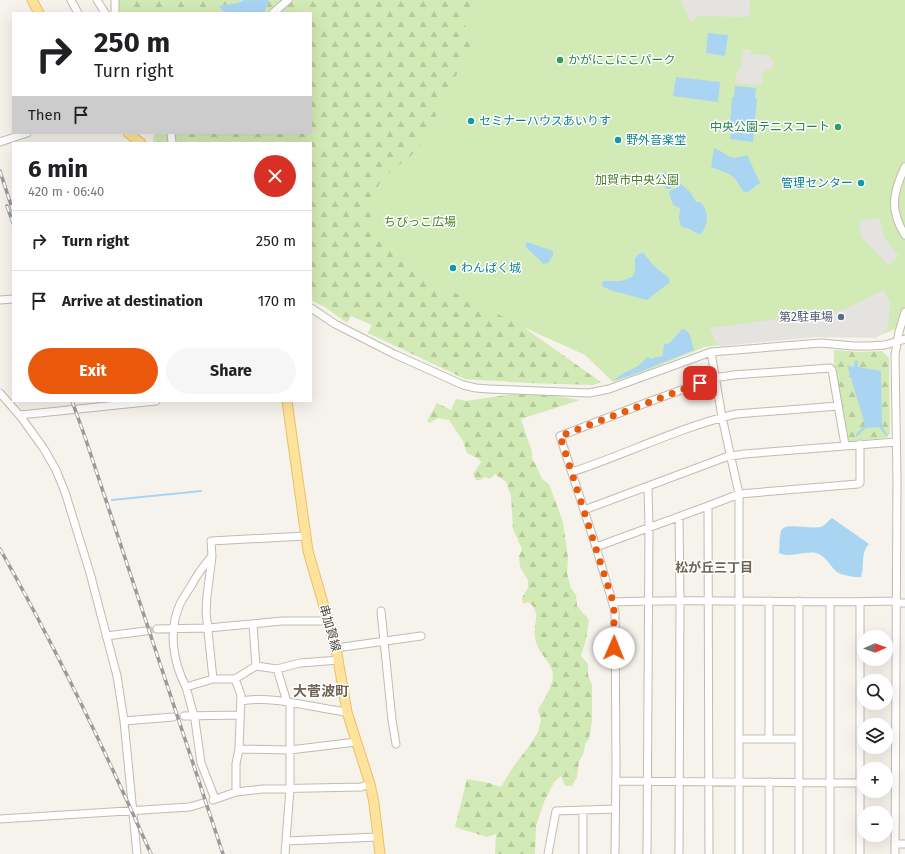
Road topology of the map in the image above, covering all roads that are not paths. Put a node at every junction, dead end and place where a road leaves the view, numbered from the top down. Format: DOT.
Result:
graph roads {
  1 [pos="70,0"];
  2 [pos="98,0"];
  3 [pos="115,0"];
  4 [pos="288,0"];
  5 [pos="34,1"];
  6 [pos="39,12"];
  7 [pos="77,12"];
  8 [pos="104,12"];
  9 [pos="115,12"];
  10 [pos="274,12"];
  11 [pos="24,134"];
  12 [pos="129,134"];
  13 [pos="0,142"];
  14 [pos="140,142"];
  15 [pos="905,167"];
  16 [pos="905,235"];
  17 [pos="12,299"];
  18 [pos="0,300"];
  19 [pos="312,309"];
  20 [pos="905,312"];
  21 [pos="905,339"];
  22 [pos="897,342"];
  23 [pos="710,352"];
  24 [pos="714,378"];
  25 [pos="0,392"];
  26 [pos="147,402"];
  27 [pos="287,402"];
  28 [pos="838,406"];
  29 [pos="20,416"];
  30 [pos="722,417"];
  31 [pos="896,442"];
  32 [pos="860,444"];
  33 [pos="845,445"];
  34 [pos="730,456"];
  35 [pos="572,472"];
  36 [pos="897,479"];
  37 [pos="905,479"];
  38 [pos="648,487"];
  39 [pos="739,494"];
  40 [pos="708,506"];
  41 [pos="584,510"];
  42 [pos="679,517"];
  43 [pos="649,528"];
  44 [pos="305,536"];
  45 [pos="596,547"];
  46 [pos="212,556"];
  47 [pos="680,600"];
  48 [pos="648,601"];
  49 [pos="709,601"];
  50 [pos="738,601"];
  51 [pos="769,601"];
  52 [pos="799,601"];
  53 [pos="613,602"];
  54 [pos="830,602"];
  55 [pos="860,602"];
  56 [pos="896,602"];
  57 [pos="905,603"];
  58 [pos="381,611"];
  59 [pos="328,621"];
  60 [pos="253,624"];
  61 [pos="208,628"];
  62 [pos="157,629"];
  63 [pos="173,630"];
  64 [pos="146,631"];
  65 [pos="106,636"];
  66 [pos="421,636"];
  67 [pos="384,640"];
  68 [pos="336,648"];
  69 [pos="339,660"];
  70 [pos="256,666"];
  71 [pos="277,669"];
  72 [pos="212,679"];
  73 [pos="235,679"];
  74 [pos="186,687"];
  75 [pos="241,701"];
  76 [pos="288,703"];
  77 [pos="347,712"];
  78 [pos="240,715"];
  79 [pos="184,716"];
  80 [pos="194,716"];
  81 [pos="173,717"];
  82 [pos="124,721"];
  83 [pos="739,739"];
  84 [pos="769,739"];
  85 [pos="799,739"];
  86 [pos="356,742"];
  87 [pos="396,744"];
  88 [pos="239,749"];
  89 [pos="290,750"];
  90 [pos="862,762"];
  91 [pos="616,781"];
  92 [pos="679,781"];
  93 [pos="709,781"];
  94 [pos="739,781"];
  95 [pos="648,782"];
  96 [pos="769,782"];
  97 [pos="799,782"];
  98 [pos="829,782"];
  99 [pos="857,782"];
  100 [pos="895,782"];
  101 [pos="370,784"];
  102 [pos="290,789"];
  103 [pos="236,792"];
  104 [pos="862,798"];
  105 [pos="202,803"];
  106 [pos="615,809"];
  107 [pos="133,810"];
  108 [pos="583,810"];
  109 [pos="0,819"];
  110 [pos="378,837"];
  111 [pos="286,841"];
  112 [pos="895,844"];
  113 [pos="905,844"];
  114 [pos="137,854"];
  115 [pos="285,854"];
  116 [pos="380,854"];
  117 [pos="548,854"];
  118 [pos="583,854"];
  119 [pos="615,854"];
  120 [pos="647,854"];
  121 [pos="679,854"];
  122 [pos="709,854"];
  123 [pos="739,854"];
  124 [pos="769,854"];
  125 [pos="799,854"];
  126 [pos="830,854"];
  127 [pos="860,854"];
  128 [pos="895,854"];
  1 -- 7 [label="street"];
  2 -- 8 [label="street"];
  3 -- 9 [label="street"];
  4 -- 10 [label="street"];
  5 -- 6 [label="main road"];
  11 -- 13 [label="street"];
  12 -- 14 [label="main road"];
  15 -- 16 [label="street"];
  17 -- 18 [label="street"];
  19 -- 23 [label="street"];
  20 -- 22 [label="street"];
  21 -- 22 [label="street"];
  22 -- 23 [label="street"];
  22 -- 31 [label="street"];
  23 -- 24 [label="street"];
  24 -- 28 [label="street"];
  24 -- 30 [label="street"];
  24 -- 35 [label="street"];
  25 -- 29 [label="street"];
  26 -- 29 [label="street"];
  27 -- 44 [label="main road, 串加賀線"];
  28 -- 30 [label="street"];
  28 -- 33 [label="street"];
  29 -- 65 [label="street"];
  30 -- 34 [label="street"];
  30 -- 35 [label="street"];
  31 -- 32 [label="street"];
  31 -- 36 [label="street"];
  32 -- 33 [label="street"];
  32 -- 39 [label="street"];
  33 -- 34 [label="street"];
  34 -- 38 [label="street"];
  34 -- 39 [label="street"];
  35 -- 41 [label="street"];
  36 -- 37 [label="street"];
  36 -- 56 [label="street"];
  38 -- 41 [label="street"];
  38 -- 43 [label="street"];
  39 -- 40 [label="street"];
  39 -- 50 [label="street"];
  40 -- 42 [label="street"];
  40 -- 49 [label="street"];
  41 -- 45 [label="street"];
  42 -- 43 [label="street"];
  42 -- 47 [label="street"];
  43 -- 45 [label="street"];
  43 -- 48 [label="street"];
  44 -- 46 [label="street"];
  44 -- 59 [label="main road, 串加賀線"];
  45 -- 53 [label="street"];
  46 -- 61 [label="street"];
  46 -- 63 [label="street"];
  47 -- 48 [label="street"];
  47 -- 49 [label="street"];
  47 -- 92 [label="street"];
  48 -- 53 [label="street"];
  48 -- 95 [label="street"];
  49 -- 50 [label="street"];
  49 -- 93 [label="street"];
  50 -- 51 [label="street"];
  50 -- 83 [label="street"];
  51 -- 52 [label="street"];
  51 -- 84 [label="street"];
  52 -- 54 [label="street"];
  52 -- 85 [label="street"];
  53 -- 91 [label="street"];
  54 -- 55 [label="street"];
  54 -- 98 [label="street"];
  55 -- 56 [label="street"];
  55 -- 90 [label="street"];
  56 -- 57 [label="street"];
  56 -- 100 [label="street"];
  58 -- 67 [label="street"];
  59 -- 60 [label="street"];
  59 -- 68 [label="main road, 串加賀線"];
  60 -- 61 [label="street"];
  60 -- 70 [label="street"];
  61 -- 63 [label="street"];
  61 -- 72 [label="street"];
  62 -- 63 [label="street"];
  63 -- 74 [label="street"];
  64 -- 65 [label="street"];
  65 -- 82 [label="street"];
  66 -- 67 [label="street"];
  67 -- 68 [label="street"];
  67 -- 87 [label="street"];
  68 -- 69 [label="main road, 串加賀線"];
  69 -- 71 [label="street"];
  69 -- 77 [label="main road, 串加賀線"];
  70 -- 71 [label="street"];
  70 -- 73 [label="street"];
  71 -- 76 [label="street"];
  72 -- 73 [label="street"];
  72 -- 74 [label="street"];
  73 -- 75 [label="street"];
  74 -- 80 [label="street"];
  75 -- 76 [label="street"];
  75 -- 78 [label="street"];
  76 -- 77 [label="street"];
  76 -- 89 [label="street"];
  77 -- 86 [label="main road, 串加賀線"];
  78 -- 80 [label="street"];
  78 -- 88 [label="street"];
  79 -- 80 [label="street"];
  80 -- 103 [label="street"];
  81 -- 82 [label="street"];
  82 -- 107 [label="street"];
  83 -- 84 [label="street"];
  83 -- 94 [label="street"];
  84 -- 85 [label="street"];
  85 -- 97 [label="street"];
  86 -- 89 [label="street"];
  86 -- 101 [label="main road, 串加賀線"];
  88 -- 89 [label="street"];
  88 -- 103 [label="street"];
  89 -- 102 [label="street"];
  91 -- 95 [label="street"];
  91 -- 106 [label="street"];
  92 -- 93 [label="street"];
  92 -- 95 [label="street"];
  92 -- 121 [label="street"];
  93 -- 94 [label="street"];
  93 -- 122 [label="street"];
  94 -- 96 [label="street"];
  94 -- 123 [label="street"];
  95 -- 120 [label="street"];
  96 -- 97 [label="street"];
  96 -- 124 [label="street"];
  97 -- 98 [label="street"];
  97 -- 125 [label="street"];
  98 -- 99 [label="street"];
  98 -- 126 [label="street"];
  100 -- 112 [label="street"];
  101 -- 102 [label="street"];
  101 -- 110 [label="main road, 串加賀線"];
  102 -- 103 [label="street"];
  102 -- 111 [label="street"];
  104 -- 127 [label="street"];
  105 -- 107 [label="street"];
  106 -- 108 [label="street"];
  106 -- 119 [label="street"];
  107 -- 109 [label="street"];
  107 -- 114 [label="street"];
  108 -- 117 [label="street"];
  108 -- 118 [label="street"];
  110 -- 111 [label="street"];
  110 -- 116 [label="main road, 串加賀線"];
  111 -- 115 [label="street"];
  112 -- 113 [label="street"];
  112 -- 128 [label="street"];
}
